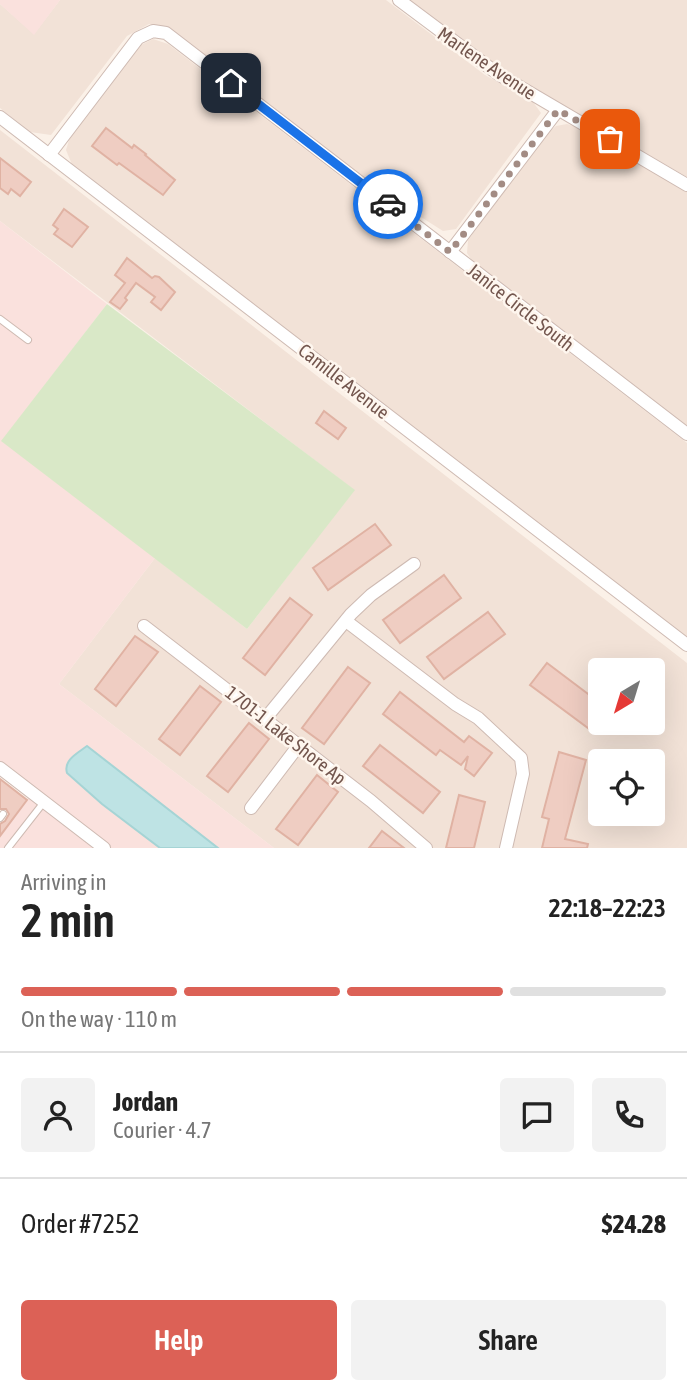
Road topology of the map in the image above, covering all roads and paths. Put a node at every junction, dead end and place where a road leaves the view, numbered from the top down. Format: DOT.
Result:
graph roads {
  1 [pos="399,0"];
  2 [pos="558,110"];
  3 [pos="0,117"];
  4 [pos="49,155"];
  5 [pos="687,185"];
  6 [pos="450,252"];
  7 [pos="0,319"];
  8 [pos="28,340"];
  9 [pos="687,434"];
  10 [pos="414,564"];
  11 [pos="346,621"];
  12 [pos="144,626"];
  13 [pos="687,645"];
  14 [pos="265,719"];
  15 [pos="299,745"];
  16 [pos="0,768"];
  17 [pos="44,802"];
  18 [pos="251,808"];
  19 [pos="8,848"];
  20 [pos="104,848"];
  21 [pos="426,848"];
  22 [pos="506,848"];
  1 -- 2 [label="street, Marlene Avenue"];
  2 -- 5 [label="street, Marlene Avenue"];
  2 -- 6 [label="street"];
  3 -- 4 [label="street, Camille Avenue"];
  4 -- 6 [label="street, Janice Circle South"];
  4 -- 13 [label="street, Camille Avenue"];
  6 -- 9 [label="street, Janice Circle South"];
  7 -- 8 [label="lane"];
  10 -- 11 [label="street"];
  11 -- 14 [label="street"];
  11 -- 22 [label="street"];
  12 -- 14 [label="street, 1701-1 Lake Shore Ap"];
  14 -- 15 [label="street, 1701-1 Lake Shore Ap"];
  15 -- 18 [label="street"];
  15 -- 21 [label="street, 1701-1 Lake Shore Ap"];
  16 -- 17 [label="street"];
  17 -- 19 [label="lane"];
  17 -- 20 [label="street"];
}
